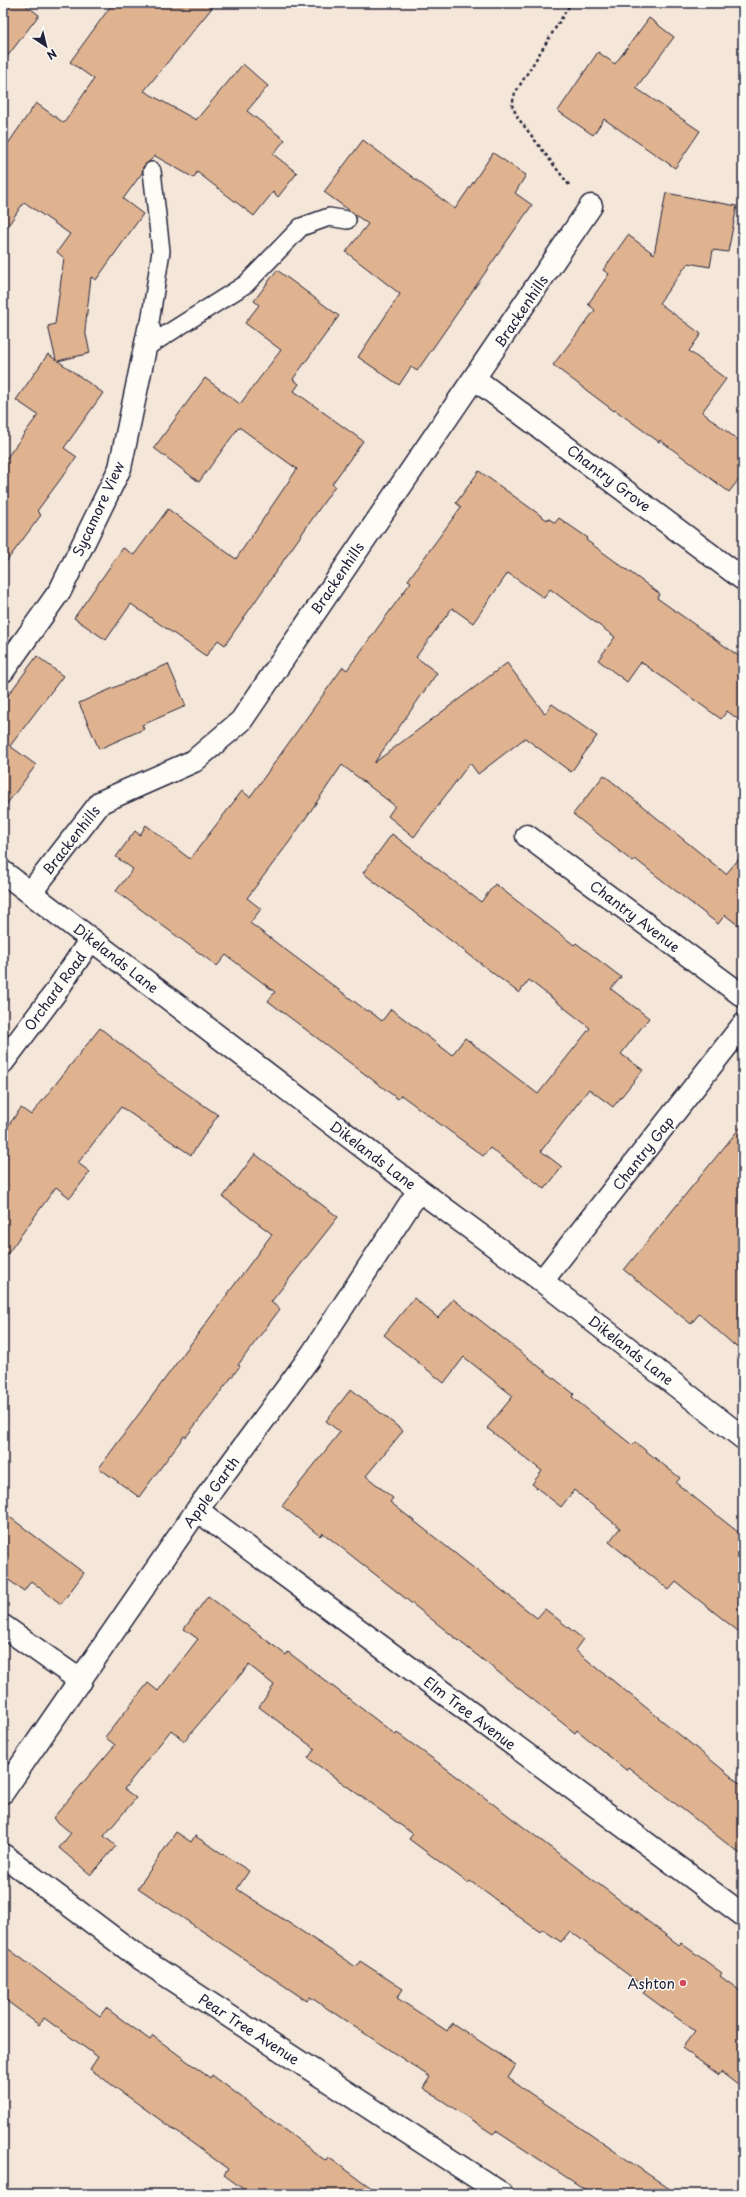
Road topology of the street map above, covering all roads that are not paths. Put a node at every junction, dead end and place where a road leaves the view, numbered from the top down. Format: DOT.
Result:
graph roads {
  1 [pos="152,171"];
  2 [pos="591,206"];
  3 [pos="347,220"];
  4 [pos="147,339"];
  5 [pos="475,379"];
  6 [pos="743,579"];
  7 [pos="3,671"];
  8 [pos="527,836"];
  9 [pos="3,872"];
  10 [pos="31,892"];
  11 [pos="92,940"];
  12 [pos="743,996"];
  13 [pos="743,1025"];
  14 [pos="3,1062"];
  15 [pos="419,1190"];
  16 [pos="542,1280"];
  17 [pos="743,1438"];
  18 [pos="197,1510"];
  19 [pos="3,1626"];
  20 [pos="81,1681"];
  21 [pos="3,1792"];
  22 [pos="3,1855"];
  23 [pos="743,1915"];
  24 [pos="502,2194"];
  1 -- 4 [label="lane"];
  2 -- 5 [label="street, Brackenhills"];
  3 -- 4 [label="lane"];
  4 -- 7 [label="street, Sycamore View"];
  5 -- 6 [label="street, Chantry Grove"];
  5 -- 10 [label="street, Brackenhills"];
  8 -- 12 [label="street, Chantry Avenue"];
  9 -- 10 [label="street, Dikelands Lane"];
  10 -- 11 [label="street, Dikelands Lane"];
  11 -- 14 [label="street, Orchard Road"];
  11 -- 15 [label="street, Dikelands Lane"];
  13 -- 16 [label="street, Chantry Gap"];
  15 -- 16 [label="street, Dikelands Lane"];
  15 -- 18 [label="street, Apple Garth"];
  16 -- 17 [label="street, Dikelands Lane"];
  18 -- 20 [label="street, Apple Garth"];
  18 -- 23 [label="street, Elm Tree Avenue"];
  19 -- 20 [label="street"];
  20 -- 21 [label="street, Apple Garth"];
  22 -- 24 [label="street, Pear Tree Avenue"];
}
